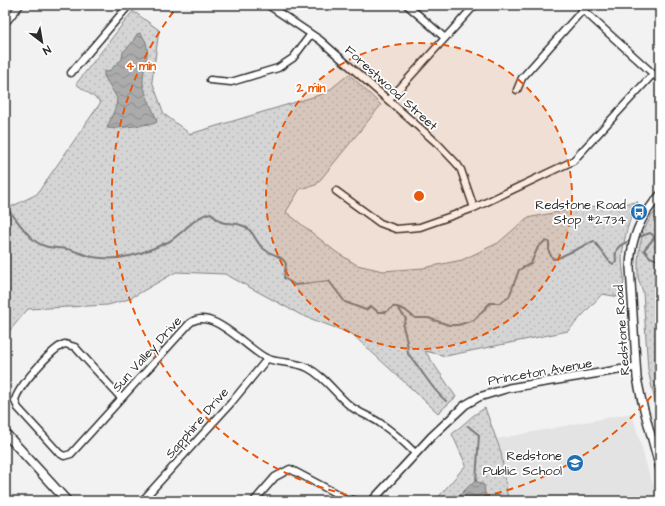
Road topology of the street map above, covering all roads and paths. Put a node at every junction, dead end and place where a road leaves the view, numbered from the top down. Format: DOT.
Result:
graph roads {
  1 [pos="20,5"];
  2 [pos="129,5"];
  3 [pos="268,5"];
  4 [pos="407,5"];
  5 [pos="475,5"];
  6 [pos="585,7"];
  7 [pos="7,21"];
  8 [pos="311,34"];
  9 [pos="445,38"];
  10 [pos="71,73"];
  11 [pos="653,74"];
  12 [pos="210,80"];
  13 [pos="660,80"];
  14 [pos="517,90"];
  15 [pos="389,100"];
  16 [pos="336,191"];
  17 [pos="660,195"];
  18 [pos="474,208"];
  19 [pos="267,359"];
  20 [pos="636,368"];
  21 [pos="121,398"];
  22 [pos="5,433"];
  23 [pos="415,453"];
  24 [pos="660,469"];
  25 [pos="67,501"];
  26 [pos="142,501"];
  27 [pos="254,501"];
  28 [pos="345,501"];
  29 [pos="372,501"];
  1 -- 7 [label="street"];
  2 -- 10 [label="street"];
  3 -- 8 [label="street, Forestwood Street"];
  4 -- 9 [label="street"];
  5 -- 9 [label="street"];
  6 -- 11 [label="street"];
  6 -- 14 [label="street"];
  8 -- 12 [label="street"];
  8 -- 15 [label="street, Forestwood Street"];
  9 -- 15 [label="street"];
  11 -- 13 [label="street"];
  11 -- 18 [label="street"];
  15 -- 18 [label="street, Forestwood Street"];
  16 -- 18 [label="street"];
  17 -- 20 [label="street, Redstone Road"];
  19 -- 21 [label="street, Sun Valley Drive"];
  19 -- 23 [label="street, Sun Valley Drive"];
  19 -- 26 [label="street, Sapphire Drive"];
  20 -- 23 [label="street, Princeton Avenue"];
  20 -- 24 [label="street, Redstone Road"];
  21 -- 21 [label="street, Sun Valley Drive"];
  22 -- 25 [label="main road"];
  23 -- 29 [label="street, Princeton Avenue"];
  27 -- 28 [label="street"];
}
